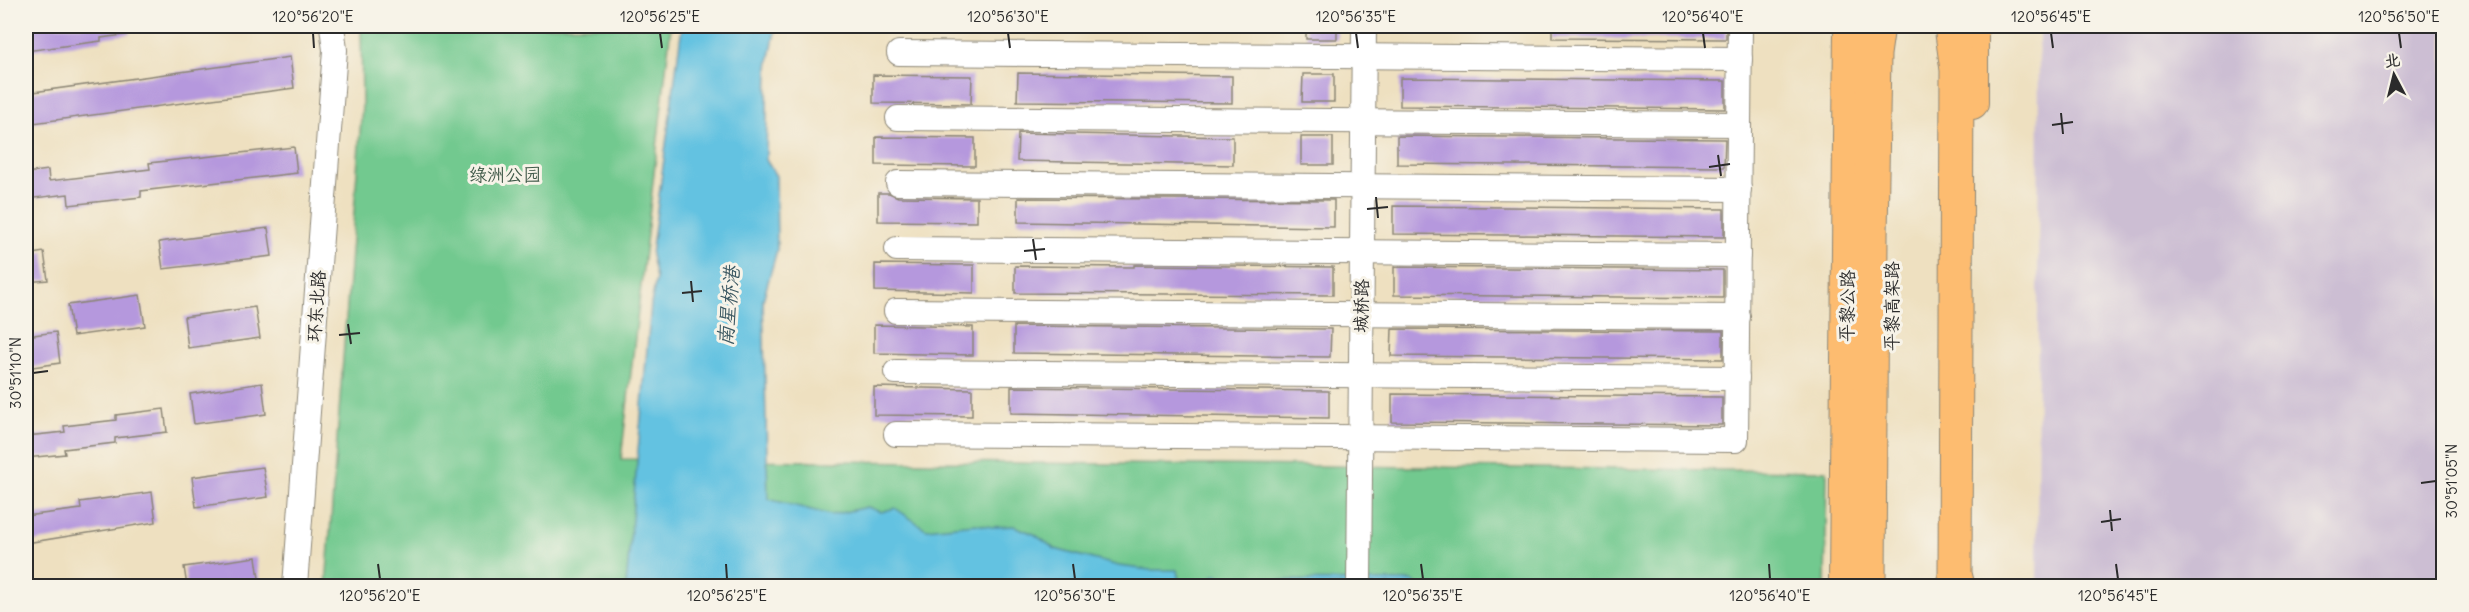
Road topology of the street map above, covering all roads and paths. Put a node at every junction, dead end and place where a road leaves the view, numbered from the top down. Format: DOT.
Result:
graph roads {
  1 [pos="332,26"];
  2 [pos="1364,26"];
  3 [pos="1740,26"];
  4 [pos="1850,26"];
  5 [pos="1878,26"];
  6 [pos="1892,26"];
  7 [pos="1938,26"];
  8 [pos="1951,26"];
  9 [pos="1972,26"];
  10 [pos="899,54"];
  11 [pos="1363,57"];
  12 [pos="1740,59"];
  13 [pos="898,118"];
  14 [pos="1363,122"];
  15 [pos="1739,124"];
  16 [pos="898,183"];
  17 [pos="1362,186"];
  18 [pos="1739,189"];
  19 [pos="897,249"];
  20 [pos="1362,252"];
  21 [pos="1738,255"];
  22 [pos="897,311"];
  23 [pos="1361,314"];
  24 [pos="1738,317"];
  25 [pos="896,372"];
  26 [pos="1360,375"];
  27 [pos="1737,378"];
  28 [pos="896,434"];
  29 [pos="1360,437"];
  30 [pos="1956,583"];
  31 [pos="295,586"];
  32 [pos="1359,586"];
  33 [pos="1845,586"];
  34 [pos="1869,586"];
  35 [pos="1889,586"];
  1 -- 31 [label="street, 环东北路"];
  2 -- 11 [label="street, 城桥路"];
  3 -- 12 [label="street"];
  4 -- 33 [label="main road, 平黎公路"];
  5 -- 34 [label="highway"];
  6 -- 35 [label="highway, 平黎高架路"];
  7 -- 30 [label="highway"];
  8 -- 30 [label="highway"];
  9 -- 30 [label="main road"];
  10 -- 11 [label="street"];
  11 -- 12 [label="street"];
  11 -- 14 [label="street, 城桥路"];
  12 -- 15 [label="street"];
  13 -- 14 [label="street"];
  14 -- 15 [label="street"];
  14 -- 17 [label="street, 城桥路"];
  15 -- 18 [label="street"];
  16 -- 17 [label="street"];
  17 -- 18 [label="street"];
  17 -- 20 [label="street, 城桥路"];
  18 -- 21 [label="street"];
  19 -- 20 [label="street"];
  20 -- 21 [label="street"];
  20 -- 23 [label="street, 城桥路"];
  21 -- 24 [label="street"];
  22 -- 23 [label="street"];
  23 -- 24 [label="street"];
  23 -- 26 [label="street, 城桥路"];
  24 -- 27 [label="street"];
  25 -- 26 [label="street"];
  26 -- 27 [label="street"];
  26 -- 29 [label="street, 城桥路"];
  27 -- 29 [label="street"];
  28 -- 29 [label="street"];
  29 -- 32 [label="street, 城桥路"];
}
